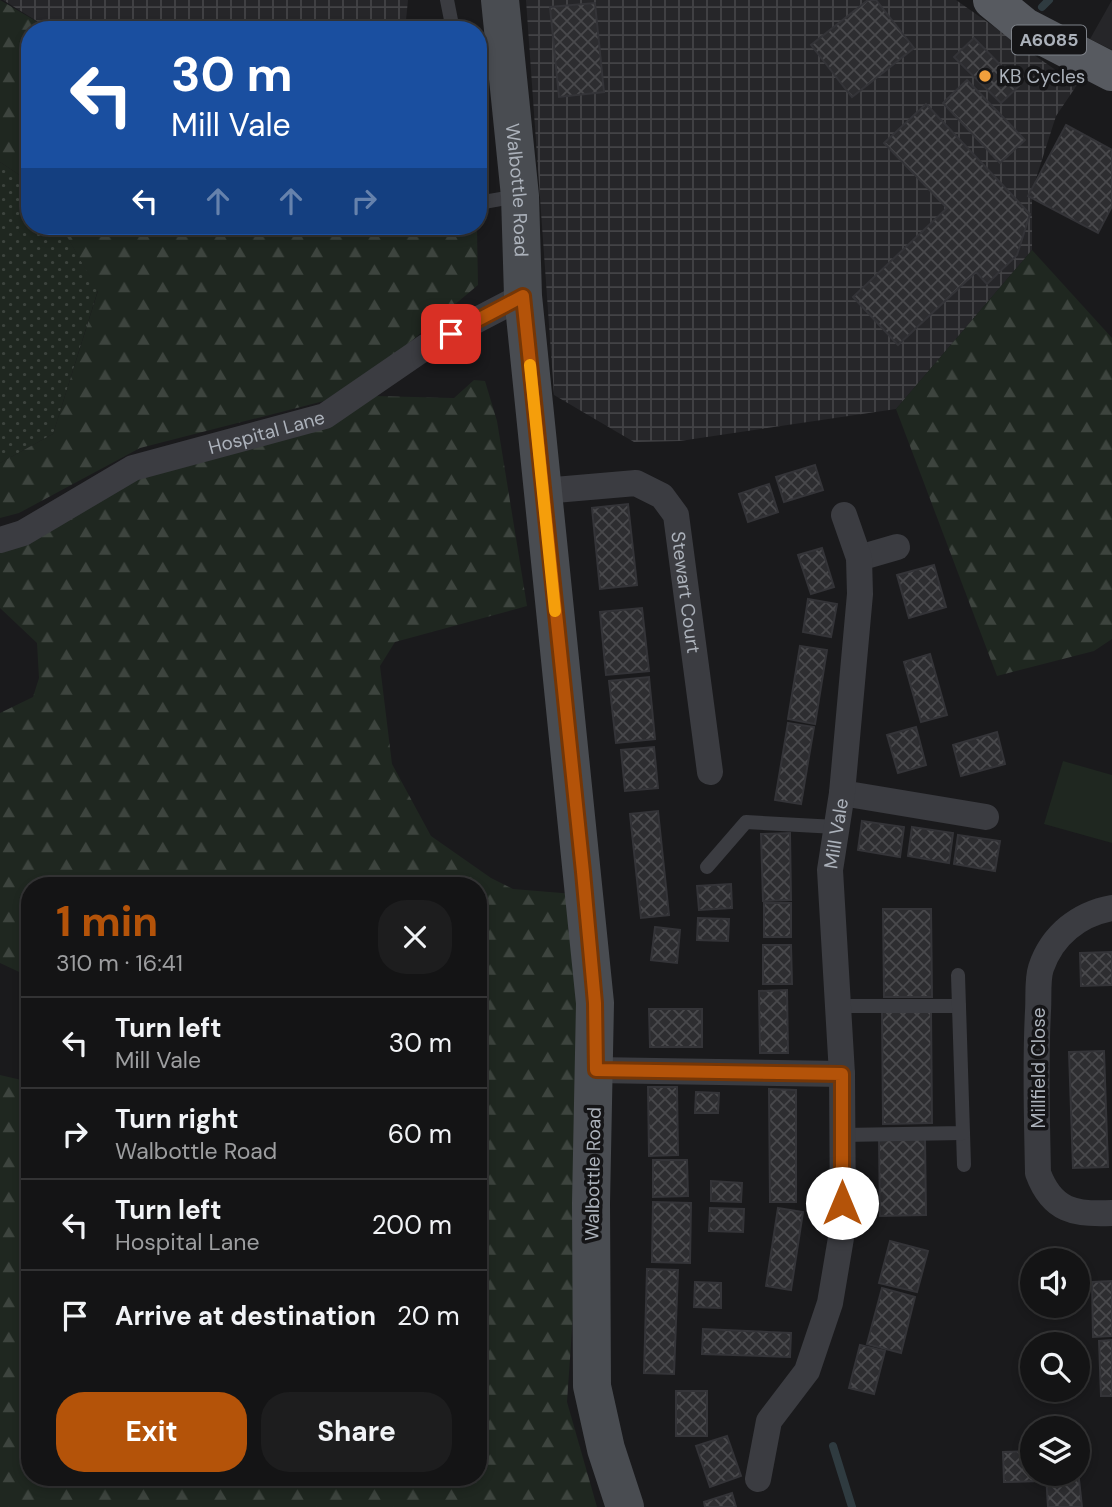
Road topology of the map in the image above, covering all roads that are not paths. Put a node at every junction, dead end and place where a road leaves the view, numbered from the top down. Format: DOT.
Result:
graph roads {
  1 [pos="447,0"];
  2 [pos="500,0"];
  3 [pos="992,0"];
  4 [pos="451,21"];
  5 [pos="1112,72"];
  6 [pos="520,196"];
  7 [pos="487,202"];
  8 [pos="523,296"];
  9 [pos="544,491"];
  10 [pos="844,515"];
  11 [pos="0,540"];
  12 [pos="897,547"];
  13 [pos="859,558"];
  14 [pos="709,772"];
  15 [pos="842,793"];
  16 [pos="986,817"];
  17 [pos="836,827"];
  18 [pos="707,867"];
  19 [pos="1112,908"];
  20 [pos="958,975"];
  21 [pos="838,1006"];
  22 [pos="959,1006"];
  23 [pos="596,1070"];
  24 [pos="842,1074"];
  25 [pos="963,1133"];
  26 [pos="842,1135"];
  27 [pos="964,1165"];
  28 [pos="1112,1213"];
  29 [pos="758,1479"];
  30 [pos="625,1507"];
  1 -- 4 [label="lane"];
  2 -- 6 [label="street, Walbottle Road"];
  3 -- 5 [label="main road, A6085"];
  6 -- 7 [label="lane"];
  6 -- 8 [label="street, Walbottle Road"];
  8 -- 9 [label="street, Walbottle Road"];
  8 -- 11 [label="street, Hospital Lane"];
  9 -- 14 [label="street, Stewart Court"];
  9 -- 23 [label="street, Walbottle Road"];
  10 -- 13 [label="street, Mill Vale"];
  12 -- 13 [label="street"];
  13 -- 15 [label="street, Mill Vale"];
  15 -- 16 [label="street"];
  15 -- 17 [label="street, Mill Vale"];
  17 -- 18 [label="lane"];
  17 -- 21 [label="street, Mill Vale"];
  19 -- 28 [label="street, Millfield Close"];
  20 -- 22 [label="lane"];
  21 -- 22 [label="lane"];
  21 -- 24 [label="street, Mill Vale"];
  22 -- 25 [label="lane"];
  23 -- 24 [label="street"];
  23 -- 30 [label="street, Walbottle Road"];
  24 -- 26 [label="street, Mill Vale"];
  25 -- 26 [label="lane"];
  25 -- 27 [label="lane"];
  26 -- 29 [label="street, Mill Vale"];
}
